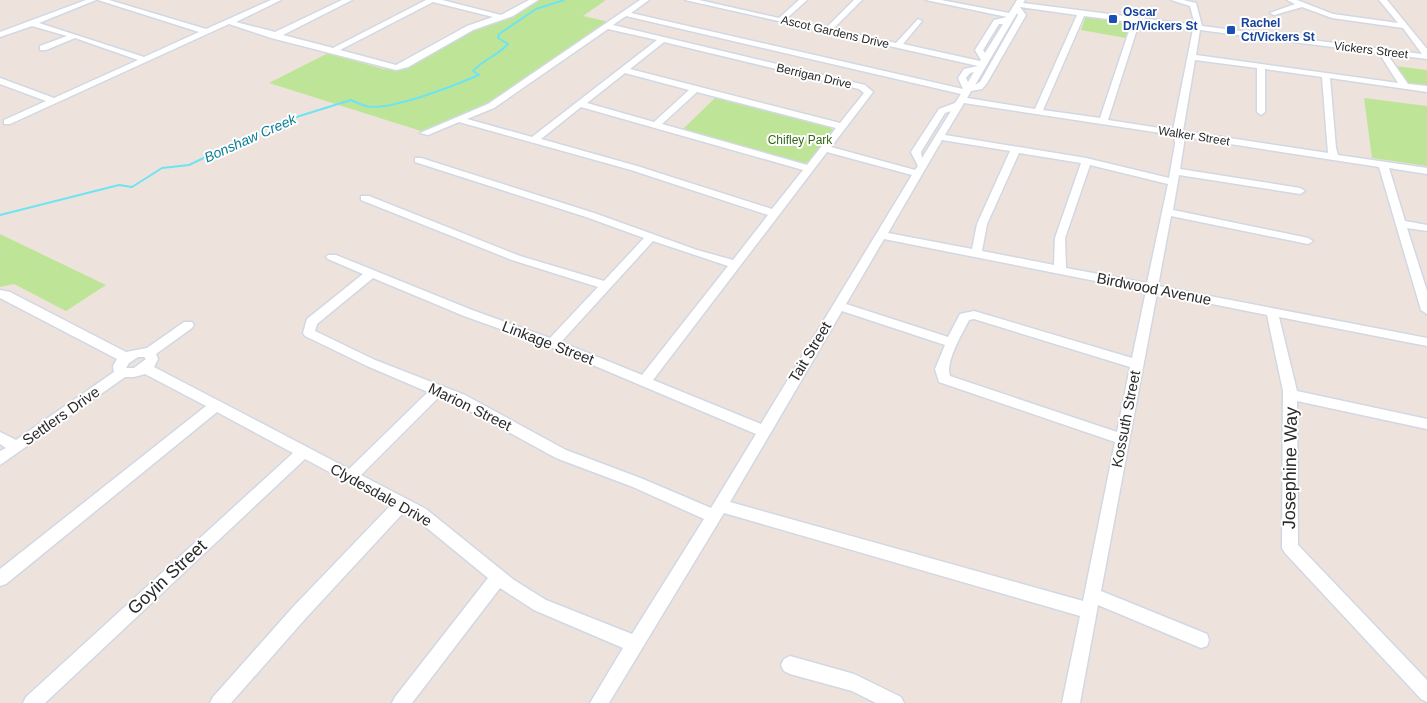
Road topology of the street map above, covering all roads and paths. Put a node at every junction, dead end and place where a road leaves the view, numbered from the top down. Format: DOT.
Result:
graph roads {
  1 [pos="92,0"];
  2 [pos="102,0"];
  3 [pos="262,0"];
  4 [pos="348,0"];
  5 [pos="432,0"];
  6 [pos="534,0"];
  7 [pos="645,0"];
  8 [pos="689,0"];
  9 [pos="803,0"];
  10 [pos="858,0"];
  11 [pos="930,0"];
  12 [pos="1175,0"];
  13 [pos="1291,0"];
  14 [pos="1383,0"];
  15 [pos="274,1"];
  16 [pos="1300,5"];
  17 [pos="1007,6"];
  18 [pos="1016,8"];
  19 [pos="1274,13"];
  20 [pos="625,14"];
  21 [pos="1081,14"];
  22 [pos="501,17"];
  23 [pos="781,20"];
  24 [pos="1136,20"];
  25 [pos="918,21"];
  26 [pos="30,22"];
  27 [pos="230,22"];
  28 [pos="606,26"];
  29 [pos="1404,26"];
  30 [pos="1198,28"];
  31 [pos="828,30"];
  32 [pos="206,32"];
  33 [pos="0,35"];
  34 [pos="74,36"];
  35 [pos="274,36"];
  36 [pos="662,40"];
  37 [pos="898,46"];
  38 [pos="43,48"];
  39 [pos="326,51"];
  40 [pos="1381,51"];
  41 [pos="1427,56"];
  42 [pos="1192,57"];
  43 [pos="145,60"];
  44 [pos="982,64"];
  45 [pos="1261,67"];
  46 [pos="623,70"];
  47 [pos="1326,76"];
  48 [pos="2,82"];
  49 [pos="1404,86"];
  50 [pos="696,89"];
  51 [pos="1427,89"];
  52 [pos="964,95"];
  53 [pos="54,101"];
  54 [pos="580,104"];
  55 [pos="1038,112"];
  56 [pos="1261,112"];
  57 [pos="461,120"];
  58 [pos="7,122"];
  59 [pos="1103,122"];
  60 [pos="656,124"];
  61 [pos="843,127"];
  62 [pos="425,133"];
  63 [pos="1179,134"];
  64 [pos="939,137"];
  65 [pos="534,140"];
  66 [pos="826,149"];
  67 [pos="1016,149"];
  68 [pos="1334,157"];
  69 [pos="418,160"];
  70 [pos="1086,160"];
  71 [pos="1383,165"];
  72 [pos="809,169"];
  73 [pos="919,169"];
  74 [pos="1427,171"];
  75 [pos="1174,176"];
  76 [pos="1300,191"];
  77 [pos="365,198"];
  78 [pos="1167,212"];
  79 [pos="776,214"];
  80 [pos="1401,224"];
  81 [pos="1427,228"];
  82 [pos="881,234"];
  83 [pos="650,238"];
  84 [pos="1308,241"];
  85 [pos="976,255"];
  86 [pos="332,257"];
  87 [pos="736,264"];
  88 [pos="1060,270"];
  89 [pos="371,274"];
  90 [pos="605,285"];
  91 [pos="1152,289"];
  92 [pos="0,294"];
  93 [pos="838,306"];
  94 [pos="1427,310"];
  95 [pos="1272,311"];
  96 [pos="188,325"];
  97 [pos="1427,342"];
  98 [pos="552,343"];
  99 [pos="952,343"];
  100 [pos="149,353"];
  101 [pos="126,358"];
  102 [pos="1137,364"];
  103 [pos="145,368"];
  104 [pos="123,372"];
  105 [pos="645,381"];
  106 [pos="438,390"];
  107 [pos="1290,395"];
  108 [pos="216,406"];
  109 [pos="1427,424"];
  110 [pos="763,431"];
  111 [pos="0,437"];
  112 [pos="1122,439"];
  113 [pos="16,448"];
  114 [pos="304,452"];
  115 [pos="0,459"];
  116 [pos="350,477"];
  117 [pos="402,504"];
  118 [pos="717,511"];
  119 [pos="499,577"];
  120 [pos="0,579"];
  121 [pos="1091,603"];
  122 [pos="1201,640"];
  123 [pos="635,644"];
  124 [pos="790,665"];
  125 [pos="1427,693"];
  126 [pos="32,703"];
  127 [pos="219,703"];
  128 [pos="401,703"];
  129 [pos="599,703"];
  130 [pos="895,703"];
  131 [pos="1071,703"];
  1 -- 26 [label="street"];
  2 -- 32 [label="street"];
  3 -- 15 [label="street"];
  4 -- 35 [label="street"];
  5 -- 22 [label="street"];
  5 -- 39 [label="street"];
  6 -- 22 [label="street"];
  7 -- 20 [label="street"];
  8 -- 23 [label="street, Ascot Gardens Drive"];
  9 -- 23 [label="street"];
  10 -- 31 [label="street"];
  11 -- 18 [label="street, Vickers Street"];
  12 -- 30 [label="street"];
  13 -- 16 [label="street"];
  14 -- 29 [label="street"];
  15 -- 27 [label="street"];
  16 -- 19 [label="street"];
  16 -- 29 [label="street"];
  17 -- 18 [label="street"];
  18 -- 21 [label="street, Vickers Street"];
  18 -- 44 [label="street"];
  18 -- 52 [label="street"];
  20 -- 28 [label="street"];
  20 -- 52 [label="street, Walker Street"];
  21 -- 24 [label="street, Vickers Street"];
  21 -- 55 [label="street"];
  22 -- 39 [label="street"];
  23 -- 31 [label="street, Ascot Gardens Drive"];
  24 -- 30 [label="street, Vickers Street"];
  24 -- 59 [label="street"];
  25 -- 37 [label="street"];
  26 -- 33 [label="street"];
  26 -- 34 [label="street"];
  27 -- 32 [label="street"];
  27 -- 35 [label="street"];
  28 -- 36 [label="street, Berrigan Drive"];
  28 -- 57 [label="street"];
  29 -- 41 [label="street"];
  30 -- 40 [label="street, Vickers Street"];
  30 -- 42 [label="street, Kossuth Street"];
  31 -- 37 [label="street, Ascot Gardens Drive"];
  32 -- 43 [label="street"];
  34 -- 38 [label="street"];
  34 -- 43 [label="street"];
  35 -- 39 [label="street"];
  36 -- 46 [label="street"];
  36 -- 61 [label="street, Berrigan Drive"];
  37 -- 44 [label="street, Ascot Gardens Drive"];
  40 -- 41 [label="street, Vickers Street"];
  40 -- 49 [label="street"];
  42 -- 45 [label="street"];
  42 -- 63 [label="street, Kossuth Street"];
  43 -- 53 [label="street"];
  44 -- 52 [label="street"];
  45 -- 47 [label="street"];
  45 -- 56 [label="street"];
  46 -- 50 [label="street"];
  46 -- 54 [label="street"];
  47 -- 49 [label="street"];
  47 -- 68 [label="street"];
  48 -- 53 [label="street"];
  49 -- 51 [label="street"];
  50 -- 60 [label="street"];
  50 -- 61 [label="street"];
  52 -- 55 [label="street, Walker Street"];
  52 -- 64 [label="street, Tait Street"];
  52 -- 73 [label="street"];
  53 -- 58 [label="street"];
  54 -- 60 [label="street"];
  54 -- 65 [label="street"];
  55 -- 59 [label="street, Walker Street"];
  57 -- 62 [label="street"];
  57 -- 65 [label="street"];
  59 -- 63 [label="street, Walker Street"];
  60 -- 72 [label="street"];
  61 -- 66 [label="street, Berrigan Drive"];
  63 -- 68 [label="street, Walker Street"];
  63 -- 75 [label="street, Kossuth Street"];
  64 -- 67 [label="street"];
  64 -- 73 [label="street, Tait Street"];
  65 -- 79 [label="street"];
  66 -- 72 [label="street, Berrigan Drive"];
  66 -- 73 [label="street"];
  67 -- 70 [label="street"];
  67 -- 85 [label="street"];
  68 -- 71 [label="street, Walker Street"];
  69 -- 83 [label="street"];
  70 -- 75 [label="street"];
  70 -- 88 [label="street"];
  71 -- 74 [label="street, Walker Street"];
  71 -- 80 [label="street"];
  72 -- 79 [label="street, Berrigan Drive"];
  73 -- 82 [label="street, Tait Street"];
  75 -- 76 [label="street"];
  75 -- 78 [label="street, Kossuth Street"];
  77 -- 90 [label="street"];
  78 -- 84 [label="street"];
  78 -- 91 [label="street, Kossuth Street"];
  79 -- 87 [label="street, Berrigan Drive"];
  80 -- 81 [label="street"];
  80 -- 94 [label="street"];
  82 -- 85 [label="street, Birdwood Avenue"];
  82 -- 93 [label="street, Tait Street"];
  83 -- 87 [label="street"];
  83 -- 90 [label="street"];
  85 -- 88 [label="street, Birdwood Avenue"];
  86 -- 89 [label="street, Linkage Street"];
  87 -- 105 [label="street, Berrigan Drive"];
  88 -- 91 [label="street, Birdwood Avenue"];
  89 -- 98 [label="street, Linkage Street"];
  89 -- 106 [label="street, Marion Street"];
  90 -- 98 [label="street"];
  91 -- 95 [label="street, Birdwood Avenue"];
  91 -- 102 [label="street, Kossuth Street"];
  92 -- 101 [label="street"];
  93 -- 99 [label="street"];
  93 -- 110 [label="street, Tait Street"];
  95 -- 97 [label="street, Birdwood Avenue"];
  95 -- 107 [label="street, Josephine Way"];
  96 -- 100 [label="street"];
  98 -- 105 [label="street, Linkage Street"];
  99 -- 102 [label="street"];
  99 -- 112 [label="street"];
  100 -- 101 [label="street"];
  100 -- 103 [label="street"];
  101 -- 104 [label="street"];
  102 -- 112 [label="street, Kossuth Street"];
  103 -- 104 [label="street"];
  103 -- 108 [label="street, Clydesdale Drive"];
  104 -- 113 [label="street, Settlers Drive"];
  105 -- 110 [label="street, Linkage Street"];
  106 -- 116 [label="street"];
  106 -- 118 [label="street, Marion Street"];
  107 -- 109 [label="street"];
  107 -- 125 [label="street, Josephine Way"];
  108 -- 114 [label="street, Clydesdale Drive"];
  108 -- 120 [label="street"];
  110 -- 118 [label="street, Tait Street"];
  111 -- 113 [label="street"];
  112 -- 121 [label="street, Kossuth Street"];
  113 -- 115 [label="street, Settlers Drive"];
  114 -- 116 [label="street, Clydesdale Drive"];
  114 -- 126 [label="street, Goyin Street"];
  116 -- 117 [label="street, Clydesdale Drive"];
  117 -- 119 [label="street, Clydesdale Drive"];
  117 -- 127 [label="street"];
  118 -- 121 [label="street, Marion Street"];
  118 -- 123 [label="street, Tait Street"];
  119 -- 123 [label="street, Clydesdale Drive"];
  119 -- 128 [label="street"];
  121 -- 122 [label="street, Marion Street"];
  121 -- 131 [label="street, Kossuth Street"];
  123 -- 129 [label="street, Tait Street"];
  124 -- 130 [label="street"];
}
